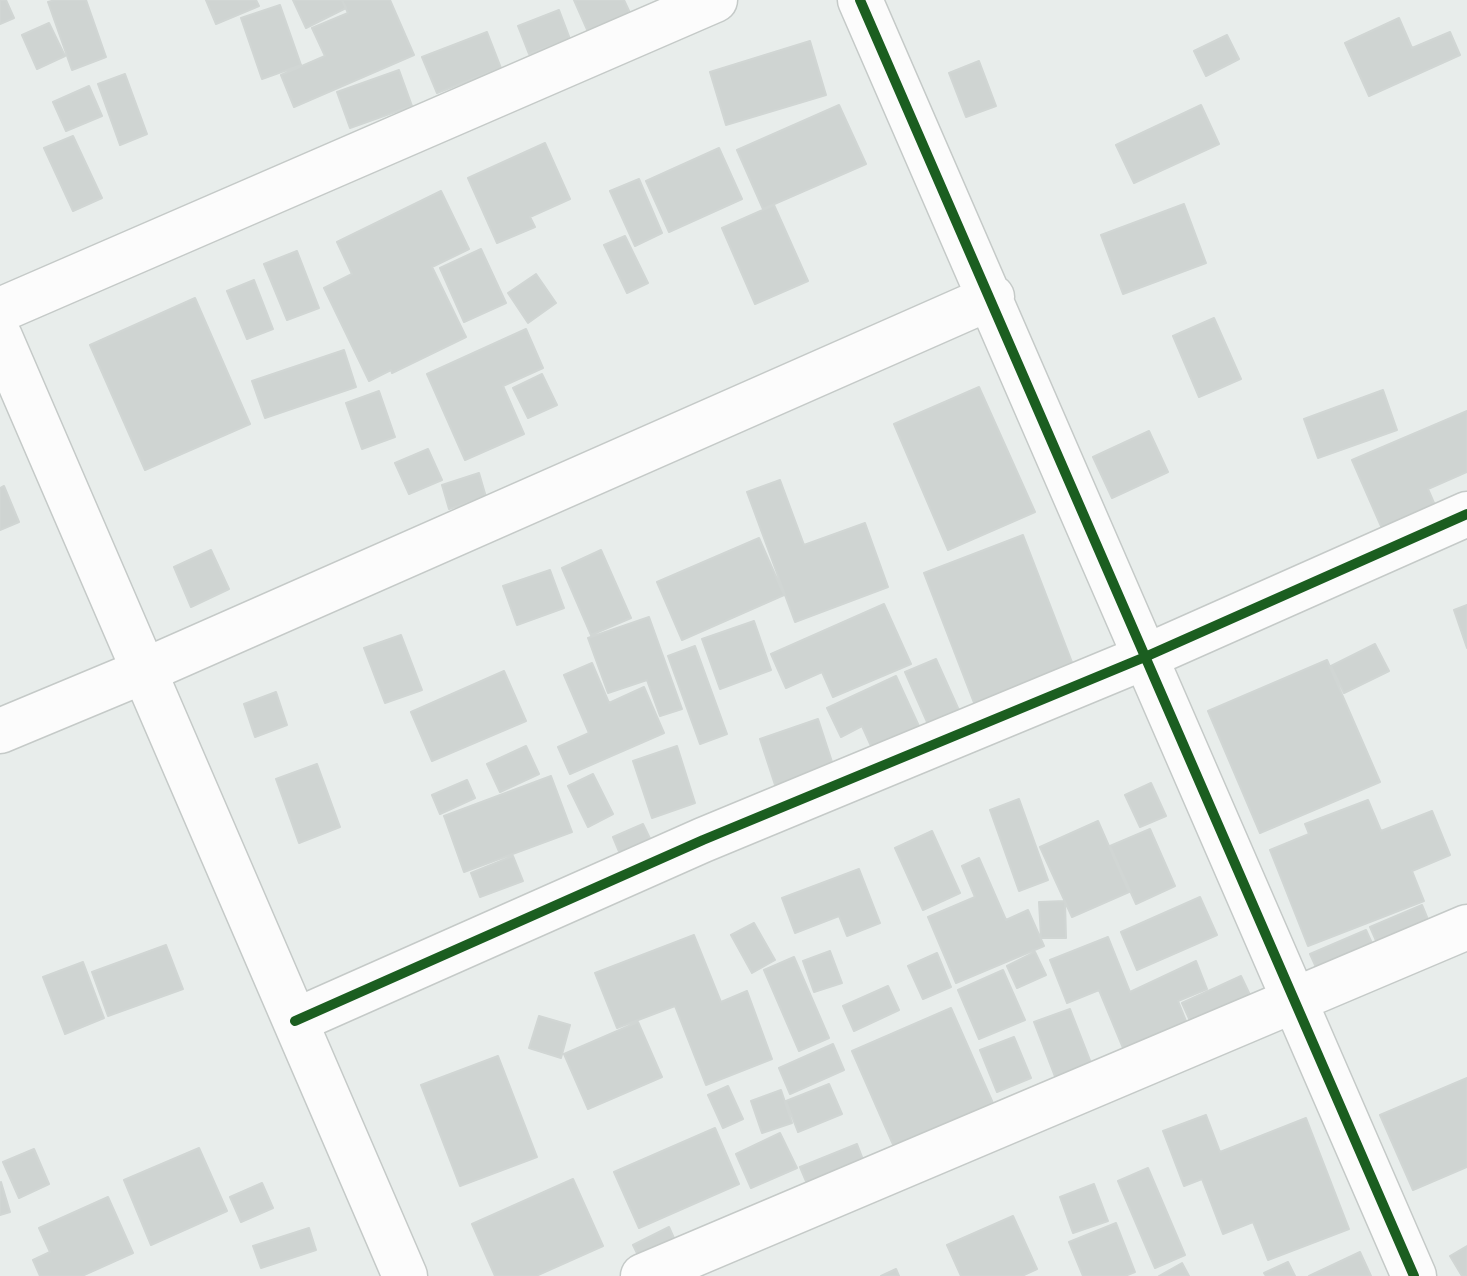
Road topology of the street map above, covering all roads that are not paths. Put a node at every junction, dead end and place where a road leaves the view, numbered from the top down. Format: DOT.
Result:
graph roads {
  1 [pos="715,0"];
  2 [pos="860,0"];
  3 [pos="992,297"];
  4 [pos="0,310"];
  5 [pos="0,337"];
  6 [pos="1467,514"];
  7 [pos="1145,657"];
  8 [pos="144,671"];
  9 [pos="0,731"];
  10 [pos="1467,927"];
  11 [pos="1292,1001"];
  12 [pos="295,1021"];
  13 [pos="405,1276"];
  14 [pos="643,1276"];
  15 [pos="1414,1276"];
  1 -- 4 [label="street"];
  2 -- 3 [label="street"];
  3 -- 7 [label="street"];
  3 -- 8 [label="street"];
  5 -- 8 [label="street"];
  6 -- 7 [label="street"];
  7 -- 11 [label="street"];
  7 -- 12 [label="street"];
  8 -- 9 [label="street"];
  8 -- 12 [label="street"];
  10 -- 11 [label="street"];
  11 -- 14 [label="street"];
  11 -- 15 [label="street"];
  12 -- 13 [label="street"];
}
